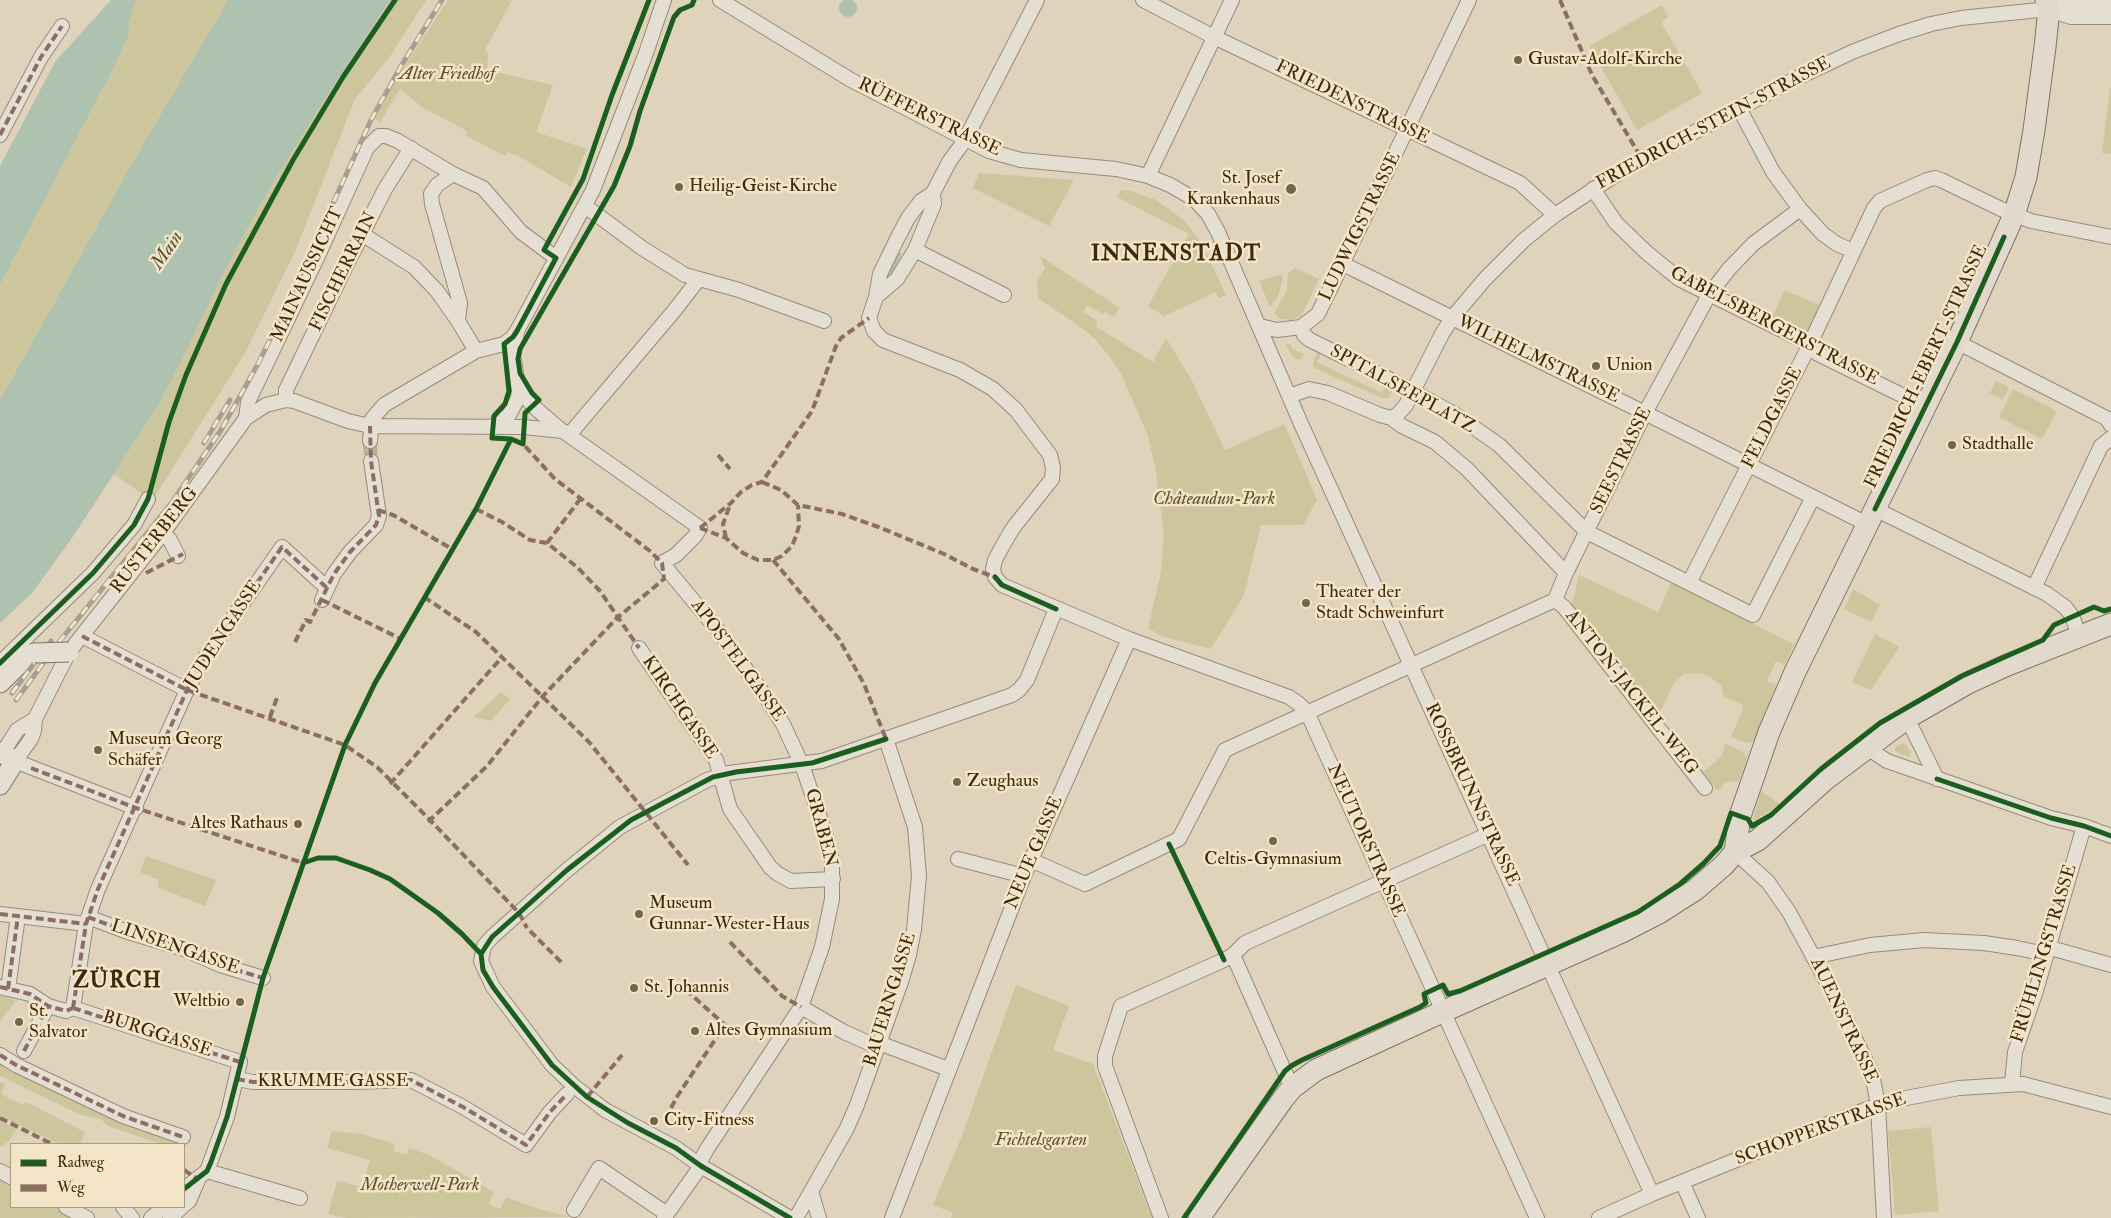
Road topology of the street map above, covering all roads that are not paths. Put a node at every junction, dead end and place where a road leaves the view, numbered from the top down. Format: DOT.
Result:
graph roads {
  1 [pos="664,0"];
  2 [pos="720,0"];
  3 [pos="1037,0"];
  4 [pos="1143,0"];
  5 [pos="1232,0"];
  6 [pos="1469,0"];
  7 [pos="2094,0"];
  8 [pos="2050,3"];
  9 [pos="2111,4"];
  10 [pos="2111,17"];
  11 [pos="62,26"];
  12 [pos="1214,37"];
  13 [pos="1739,108"];
  14 [pos="1408,130"];
  15 [pos="0,135"];
  16 [pos="965,140"];
  17 [pos="411,148"];
  18 [pos="453,174"];
  19 [pos="1148,176"];
  20 [pos="1593,189"];
  21 [pos="933,194"];
  22 [pos="585,206"];
  23 [pos="1800,209"];
  24 [pos="1555,215"];
  25 [pos="2014,215"];
  26 [pos="362,234"];
  27 [pos="2111,237"];
  28 [pos="915,250"];
  29 [pos="1853,251"];
  30 [pos="556,258"];
  31 [pos="1343,264"];
  32 [pos="698,280"];
  33 [pos="1004,295"];
  34 [pos="1709,295"];
  35 [pos="876,297"];
  36 [pos="1452,318"];
  37 [pos="824,320"];
  38 [pos="458,321"];
  39 [pos="1260,326"];
  40 [pos="1302,327"];
  41 [pos="517,331"];
  42 [pos="1957,342"];
  43 [pos="1809,346"];
  44 [pos="476,351"];
  45 [pos="519,390"];
  46 [pos="1413,391"];
  47 [pos="1289,396"];
  48 [pos="286,400"];
  49 [pos="1926,407"];
  50 [pos="1646,412"];
  51 [pos="246,418"];
  52 [pos="1391,418"];
  53 [pos="2111,425"];
  54 [pos="370,426"];
  55 [pos="493,426"];
  56 [pos="566,433"];
  57 [pos="2111,438"];
  58 [pos="370,441"];
  59 [pos="371,461"];
  60 [pos="1748,464"];
  61 [pos="1813,497"];
  62 [pos="148,499"];
  63 [pos="1871,517"];
  64 [pos="1587,532"];
  65 [pos="163,533"];
  66 [pos="178,556"];
  67 [pos="1566,573"];
  68 [pos="1689,583"];
  69 [pos="2034,588"];
  70 [pos="1556,600"];
  71 [pos="1056,609"];
  72 [pos="2111,624"];
  73 [pos="2079,635"];
  74 [pos="82,636"];
  75 [pos="1128,639"];
  76 [pos="639,648"];
  77 [pos="69,652"];
  78 [pos="0,664"];
  79 [pos="1411,666"];
  80 [pos="0,683"];
  81 [pos="187,690"];
  82 [pos="1307,712"];
  83 [pos="1907,718"];
  84 [pos="886,739"];
  85 [pos="1866,747"];
  86 [pos="4,756"];
  87 [pos="802,765"];
  88 [pos="720,775"];
  89 [pos="1937,779"];
  90 [pos="0,785"];
  91 [pos="1705,788"];
  92 [pos="136,808"];
  93 [pos="2084,826"];
  94 [pos="1489,834"];
  95 [pos="2111,836"];
  96 [pos="1734,852"];
  97 [pos="958,859"];
  98 [pos="1031,860"];
  99 [pos="1024,876"];
  100 [pos="833,879"];
  101 [pos="1383,881"];
  102 [pos="0,914"];
  103 [pos="18,916"];
  104 [pos="87,921"];
  105 [pos="2046,951"];
  106 [pos="1233,955"];
  107 [pos="1813,957"];
  108 [pos="2111,964"];
  109 [pos="1548,965"];
  110 [pos="263,978"];
  111 [pos="4,988"];
  112 [pos="48,1006"];
  113 [pos="801,1007"];
  114 [pos="73,1008"];
  115 [pos="1442,1012"];
  116 [pos="878,1045"];
  117 [pos="24,1051"];
  118 [pos="0,1055"];
  119 [pos="948,1069"];
  120 [pos="237,1080"];
  121 [pos="2012,1084"];
  122 [pos="1292,1088"];
  123 [pos="567,1094"];
  124 [pos="1878,1105"];
  125 [pos="2111,1107"];
  126 [pos="183,1137"];
  127 [pos="701,1166"];
  128 [pos="203,1175"];
  129 [pos="1682,1182"];
  130 [pos="185,1188"];
  131 [pos="811,1191"];
  132 [pos="1652,1194"];
  133 [pos="300,1198"];
  134 [pos="185,1204"];
  135 [pos="68,1208"];
  136 [pos="124,1208"];
  137 [pos="163,1208"];
  138 [pos="181,1208"];
  139 [pos="574,1210"];
  140 [pos="665,1216"];
  141 [pos="87,1218"];
  142 [pos="132,1218"];
  143 [pos="151,1218"];
  144 [pos="170,1218"];
  145 [pos="790,1218"];
  146 [pos="796,1218"];
  147 [pos="819,1218"];
  148 [pos="892,1218"];
  149 [pos="1160,1218"];
  150 [pos="1199,1218"];
  151 [pos="1537,1218"];
  152 [pos="1599,1218"];
  153 [pos="1698,1218"];
  154 [pos="1884,1218"];
  1 -- 22 [label="street"];
  2 -- 16 [label="street, RÜFFERSTRASSE"];
  3 -- 16 [label="street"];
  4 -- 12 [label="street, FRIEDENSTRASSE"];
  5 -- 12 [label="street"];
  6 -- 14 [label="street, LUDWIGSTRASSE"];
  7 -- 9 [label="street"];
  8 -- 9 [label="street, FRIEDRICH-STEIN-STRASSE"];
  8 -- 10 [label="street"];
  8 -- 13 [label="street, FRIEDRICH-STEIN-STRASSE"];
  8 -- 25 [label="main road, FRIEDRICH-EBERT-STRASSE"];
  11 -- 15 [label="street"];
  12 -- 14 [label="street, FRIEDENSTRASSE"];
  12 -- 19 [label="street"];
  13 -- 20 [label="street, FRIEDRICH-STEIN-STRASSE"];
  13 -- 23 [label="street"];
  14 -- 24 [label="street, FRIEDENSTRASSE"];
  14 -- 31 [label="street, LUDWIGSTRASSE"];
  16 -- 19 [label="street, RÜFFERSTRASSE"];
  16 -- 21 [label="street"];
  17 -- 18 [label="street"];
  17 -- 26 [label="street, FISCHERRAIN"];
  17 -- 51 [label="street, MAINAUSSICHT"];
  18 -- 30 [label="street"];
  18 -- 38 [label="street"];
  19 -- 39 [label="street, RÜFFERSTRASSE"];
  20 -- 24 [label="street, FRIEDRICH-STEIN-STRASSE"];
  20 -- 34 [label="street, GABELSBERGERSTRASSE"];
  21 -- 28 [label="street"];
  21 -- 35 [label="street"];
  22 -- 30 [label="street"];
  22 -- 32 [label="street"];
  23 -- 29 [label="street"];
  23 -- 34 [label="street, SEESTRASSE"];
  24 -- 36 [label="street, FRIEDRICH-STEIN-STRASSE"];
  25 -- 27 [label="street, FELDGASSE"];
  25 -- 29 [label="street, FELDGASSE"];
  25 -- 42 [label="main road, FRIEDRICH-EBERT-STRASSE"];
  26 -- 38 [label="street"];
  26 -- 48 [label="street, FISCHERRAIN"];
  28 -- 33 [label="street"];
  28 -- 35 [label="street"];
  29 -- 43 [label="street, FELDGASSE"];
  30 -- 41 [label="street"];
  31 -- 36 [label="street, WILHELMSTRASSE"];
  31 -- 40 [label="street, LUDWIGSTRASSE"];
  32 -- 37 [label="street"];
  32 -- 56 [label="street"];
  34 -- 43 [label="street, GABELSBERGERSTRASSE"];
  34 -- 50 [label="street, SEESTRASSE"];
  35 -- 71 [label="street, NEUTORSTRASSE"];
  36 -- 46 [label="street, FRIEDRICH-STEIN-STRASSE"];
  36 -- 50 [label="street, WILHELMSTRASSE"];
  38 -- 44 [label="street"];
  39 -- 40 [label="street"];
  39 -- 47 [label="street, RÜFFERSTRASSE"];
  40 -- 46 [label="street, SPITALSEEPLATZ"];
  41 -- 44 [label="street"];
  41 -- 45 [label="street"];
  42 -- 49 [label="main road, FRIEDRICH-EBERT-STRASSE"];
  42 -- 53 [label="street"];
  43 -- 49 [label="street, GABELSBERGERSTRASSE"];
  43 -- 60 [label="street, FELDGASSE"];
  44 -- 54 [label="street"];
  45 -- 55 [label="street"];
  45 -- 56 [label="street"];
  46 -- 52 [label="street, FRIEDRICH-STEIN-STRASSE"];
  46 -- 64 [label="street, SPITALSEEPLATZ"];
  47 -- 52 [label="street, SPITALSEEPLATZ"];
  47 -- 79 [label="street, ROSSBRUNNSTRASSE"];
  48 -- 51 [label="street, RUSTERBERG"];
  48 -- 54 [label="street, RUSTERBERG"];
  49 -- 63 [label="main road, FRIEDRICH-EBERT-STRASSE"];
  50 -- 60 [label="street, WILHELMSTRASSE"];
  50 -- 64 [label="street, SEESTRASSE"];
  51 -- 65 [label="street, RUSTERBERG"];
  52 -- 67 [label="street, SPITALSEEPLATZ"];
  54 -- 55 [label="street"];
  54 -- 58 [label="street"];
  55 -- 56 [label="street"];
  56 -- 87 [label="street, APOSTELGASSE"];
  57 -- 69 [label="street"];
  59 -- 81 [label="street, JUDENGASSE"];
  60 -- 61 [label="street, WILHELMSTRASSE"];
  60 -- 68 [label="street, FELDGASSE"];
  61 -- 63 [label="street, WILHELMSTRASSE"];
  61 -- 68 [label="street, SPITALSEEPLATZ"];
  62 -- 78 [label="street"];
  63 -- 69 [label="street, WILHELMSTRASSE"];
  63 -- 96 [label="main road, FRIEDRICH-EBERT-STRASSE"];
  64 -- 67 [label="street, SEESTRASSE"];
  64 -- 68 [label="street, SPITALSEEPLATZ"];
  65 -- 66 [label="street"];
  65 -- 74 [label="street, RUSTERBERG"];
  67 -- 70 [label="street, SEESTRASSE"];
  69 -- 73 [label="street, WILHELMSTRASSE"];
  70 -- 79 [label="street"];
  70 -- 91 [label="street, ANTON-JACKEL-WEG"];
  71 -- 75 [label="street, NEUTORSTRASSE"];
  71 -- 84 [label="street"];
  72 -- 73 [label="main road"];
  73 -- 83 [label="main road"];
  74 -- 77 [label="street, RUSTERBERG"];
  74 -- 81 [label="street"];
  75 -- 82 [label="street, NEUTORSTRASSE"];
  75 -- 98 [label="street, NEUE GASSE"];
  76 -- 88 [label="street, KIRCHGASSE"];
  77 -- 80 [label="main road, bridge"];
  77 -- 86 [label="street, RUSTERBERG"];
  79 -- 82 [label="street"];
  79 -- 94 [label="street, ROSSBRUNNSTRASSE"];
  81 -- 92 [label="street, JUDENGASSE"];
  82 -- 98 [label="street"];
  82 -- 101 [label="street, NEUTORSTRASSE"];
  83 -- 85 [label="main road"];
  83 -- 89 [label="street"];
  84 -- 87 [label="street"];
  84 -- 116 [label="street, BAUERNGASSE"];
  85 -- 89 [label="street"];
  85 -- 96 [label="main road"];
  86 -- 90 [label="main road"];
  86 -- 92 [label="street"];
  87 -- 88 [label="street"];
  87 -- 100 [label="street, GRABEN"];
  88 -- 100 [label="street, KIRCHGASSE"];
  88 -- 127 [label="street"];
  89 -- 93 [label="street"];
  92 -- 104 [label="street, JUDENGASSE"];
  93 -- 95 [label="street"];
  93 -- 105 [label="street, FRÜHLINGSTRASSE"];
  94 -- 101 [label="street"];
  94 -- 109 [label="street, ROSSBRUNNSTRASSE"];
  96 -- 107 [label="street, AUENSTRASSE"];
  96 -- 109 [label="main road"];
  97 -- 99 [label="street"];
  98 -- 99 [label="street, NEUE GASSE"];
  99 -- 119 [label="street, NEUE GASSE"];
  100 -- 113 [label="street, GRABEN"];
  101 -- 106 [label="street"];
  101 -- 115 [label="street, NEUTORSTRASSE"];
  102 -- 103 [label="street"];
  103 -- 104 [label="street"];
  103 -- 111 [label="street"];
  104 -- 110 [label="street, LINSENGASSE"];
  104 -- 114 [label="street, JUDENGASSE"];
  105 -- 107 [label="street"];
  105 -- 108 [label="street"];
  105 -- 121 [label="street, FRÜHLINGSTRASSE"];
  106 -- 122 [label="street"];
  106 -- 149 [label="street"];
  107 -- 124 [label="street, AUENSTRASSE"];
  109 -- 115 [label="main road"];
  109 -- 132 [label="street, ROSSBRUNNSTRASSE"];
  111 -- 112 [label="street"];
  112 -- 114 [label="street, BURGGASSE"];
  112 -- 117 [label="street"];
  113 -- 116 [label="street"];
  113 -- 127 [label="street, GRABEN"];
  114 -- 120 [label="street, BURGGASSE"];
  115 -- 122 [label="main road"];
  115 -- 151 [label="street, NEUTORSTRASSE"];
  116 -- 119 [label="street"];
  116 -- 131 [label="street, BAUERNGASSE"];
  118 -- 126 [label="street"];
  119 -- 148 [label="street, NEUE GASSE"];
  120 -- 123 [label="street, KRUMME GASSE"];
  120 -- 128 [label="street"];
  121 -- 124 [label="street, SCHOPPERSTRASSE"];
  121 -- 125 [label="street, SCHOPPERSTRASSE"];
  122 -- 150 [label="main road"];
  124 -- 129 [label="street, SCHOPPERSTRASSE"];
  124 -- 154 [label="street, AUENSTRASSE"];
  127 -- 140 [label="street, GRABEN"];
  127 -- 145 [label="street"];
  128 -- 130 [label="street"];
  128 -- 133 [label="street"];
  128 -- 134 [label="street"];
  129 -- 132 [label="street, SCHOPPERSTRASSE"];
  129 -- 153 [label="street"];
  131 -- 146 [label="street, BAUERNGASSE"];
  131 -- 147 [label="street"];
  132 -- 152 [label="street, SCHOPPERSTRASSE"];
  135 -- 141 [label="street"];
  136 -- 142 [label="street"];
  137 -- 143 [label="street"];
  138 -- 144 [label="street"];
  139 -- 140 [label="street"];
}
